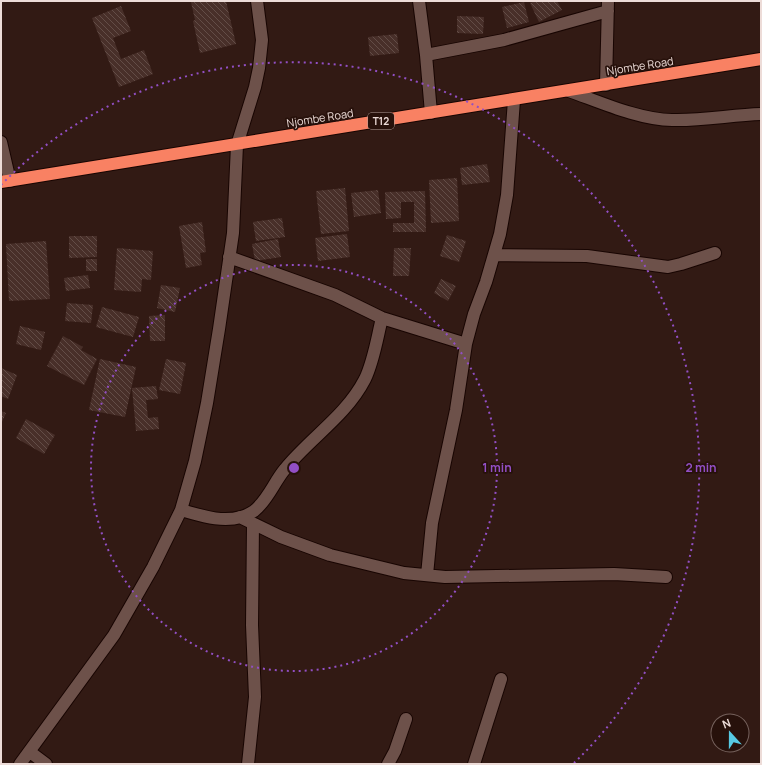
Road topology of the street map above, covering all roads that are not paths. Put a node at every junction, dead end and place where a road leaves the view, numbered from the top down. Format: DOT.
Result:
graph roads {
  1 [pos="257,1"];
  2 [pos="419,1"];
  3 [pos="608,6"];
  4 [pos="426,55"];
  5 [pos="761,59"];
  6 [pos="606,85"];
  7 [pos="569,91"];
  8 [pos="514,100"];
  9 [pos="431,113"];
  10 [pos="761,114"];
  11 [pos="1,142"];
  12 [pos="237,145"];
  13 [pos="6,182"];
  14 [pos="715,253"];
  15 [pos="494,256"];
  16 [pos="229,257"];
  17 [pos="382,318"];
  18 [pos="466,344"];
  19 [pos="181,510"];
  20 [pos="240,517"];
  21 [pos="253,524"];
  22 [pos="427,575"];
  23 [pos="666,577"];
  24 [pos="501,679"];
  25 [pos="406,719"];
  26 [pos="24,760"];
  27 [pos="46,764"];
  28 [pos="248,764"];
  29 [pos="388,764"];
  30 [pos="474,764"];
  1 -- 12 [label="street"];
  2 -- 4 [label="street"];
  3 -- 4 [label="street"];
  3 -- 6 [label="street"];
  4 -- 9 [label="street"];
  5 -- 6 [label="highway, Njombe Road / T12"];
  6 -- 7 [label="highway, Njombe Road / T12"];
  7 -- 8 [label="highway, Njombe Road / T12"];
  7 -- 10 [label="street"];
  8 -- 9 [label="highway, Njombe Road / T12"];
  8 -- 15 [label="street"];
  9 -- 12 [label="highway, Njombe Road / T12"];
  11 -- 13 [label="street"];
  12 -- 13 [label="highway, Njombe Road / T12"];
  12 -- 16 [label="street"];
  14 -- 15 [label="street"];
  15 -- 18 [label="street"];
  16 -- 17 [label="street"];
  16 -- 19 [label="street"];
  17 -- 18 [label="street"];
  17 -- 20 [label="street"];
  18 -- 22 [label="street"];
  19 -- 20 [label="street"];
  19 -- 26 [label="street"];
  20 -- 21 [label="street"];
  21 -- 22 [label="street"];
  21 -- 28 [label="street"];
  22 -- 23 [label="street"];
  24 -- 30 [label="street"];
  25 -- 29 [label="street"];
  26 -- 27 [label="street"];
}
